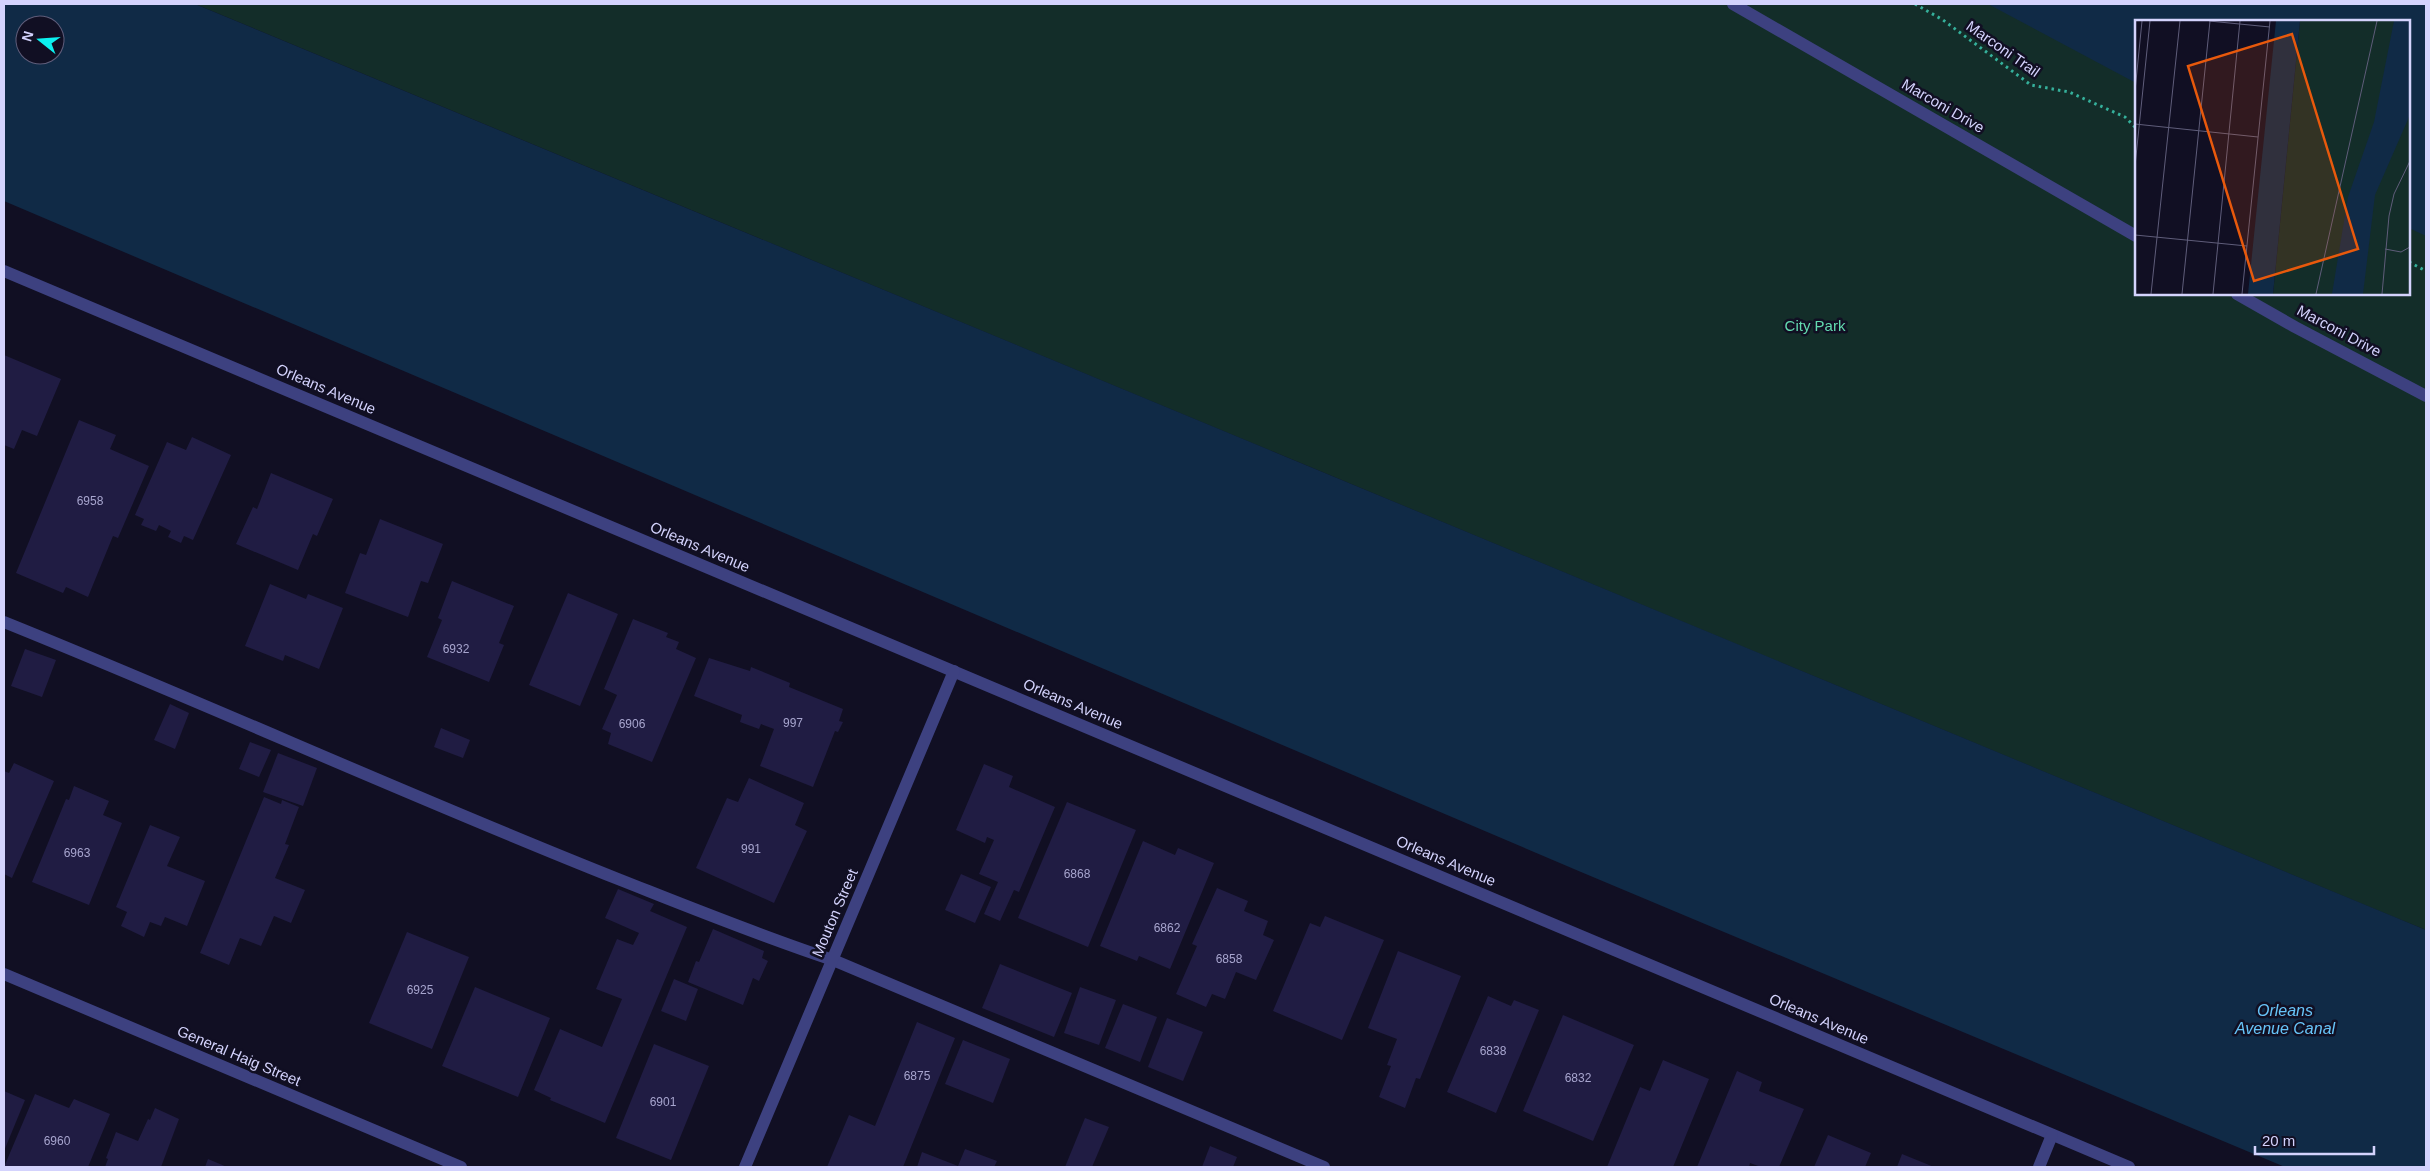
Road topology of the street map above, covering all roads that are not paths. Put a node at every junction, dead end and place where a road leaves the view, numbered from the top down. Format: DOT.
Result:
graph roads {
  1 [pos="1733,4"];
  2 [pos="2135,235"];
  3 [pos="4,271"];
  4 [pos="2239,295"];
  5 [pos="2426,396"];
  6 [pos="4,622"];
  7 [pos="954,672"];
  8 [pos="833,960"];
  9 [pos="4,974"];
  10 [pos="2052,1135"];
  11 [pos="461,1167"];
  12 [pos="745,1167"];
  13 [pos="1324,1167"];
  14 [pos="2039,1167"];
  15 [pos="2129,1167"];
  1 -- 2 [label="street, Marconi Drive"];
  3 -- 7 [label="street, Orleans Avenue"];
  4 -- 5 [label="street, Marconi Drive"];
  6 -- 8 [label="street"];
  7 -- 8 [label="street, Mouton Street"];
  7 -- 10 [label="street, Orleans Avenue"];
  8 -- 12 [label="street, Mouton Street"];
  8 -- 13 [label="street"];
  9 -- 11 [label="street, General Haig Street"];
  10 -- 14 [label="street"];
  10 -- 15 [label="street, Orleans Avenue"];
}
